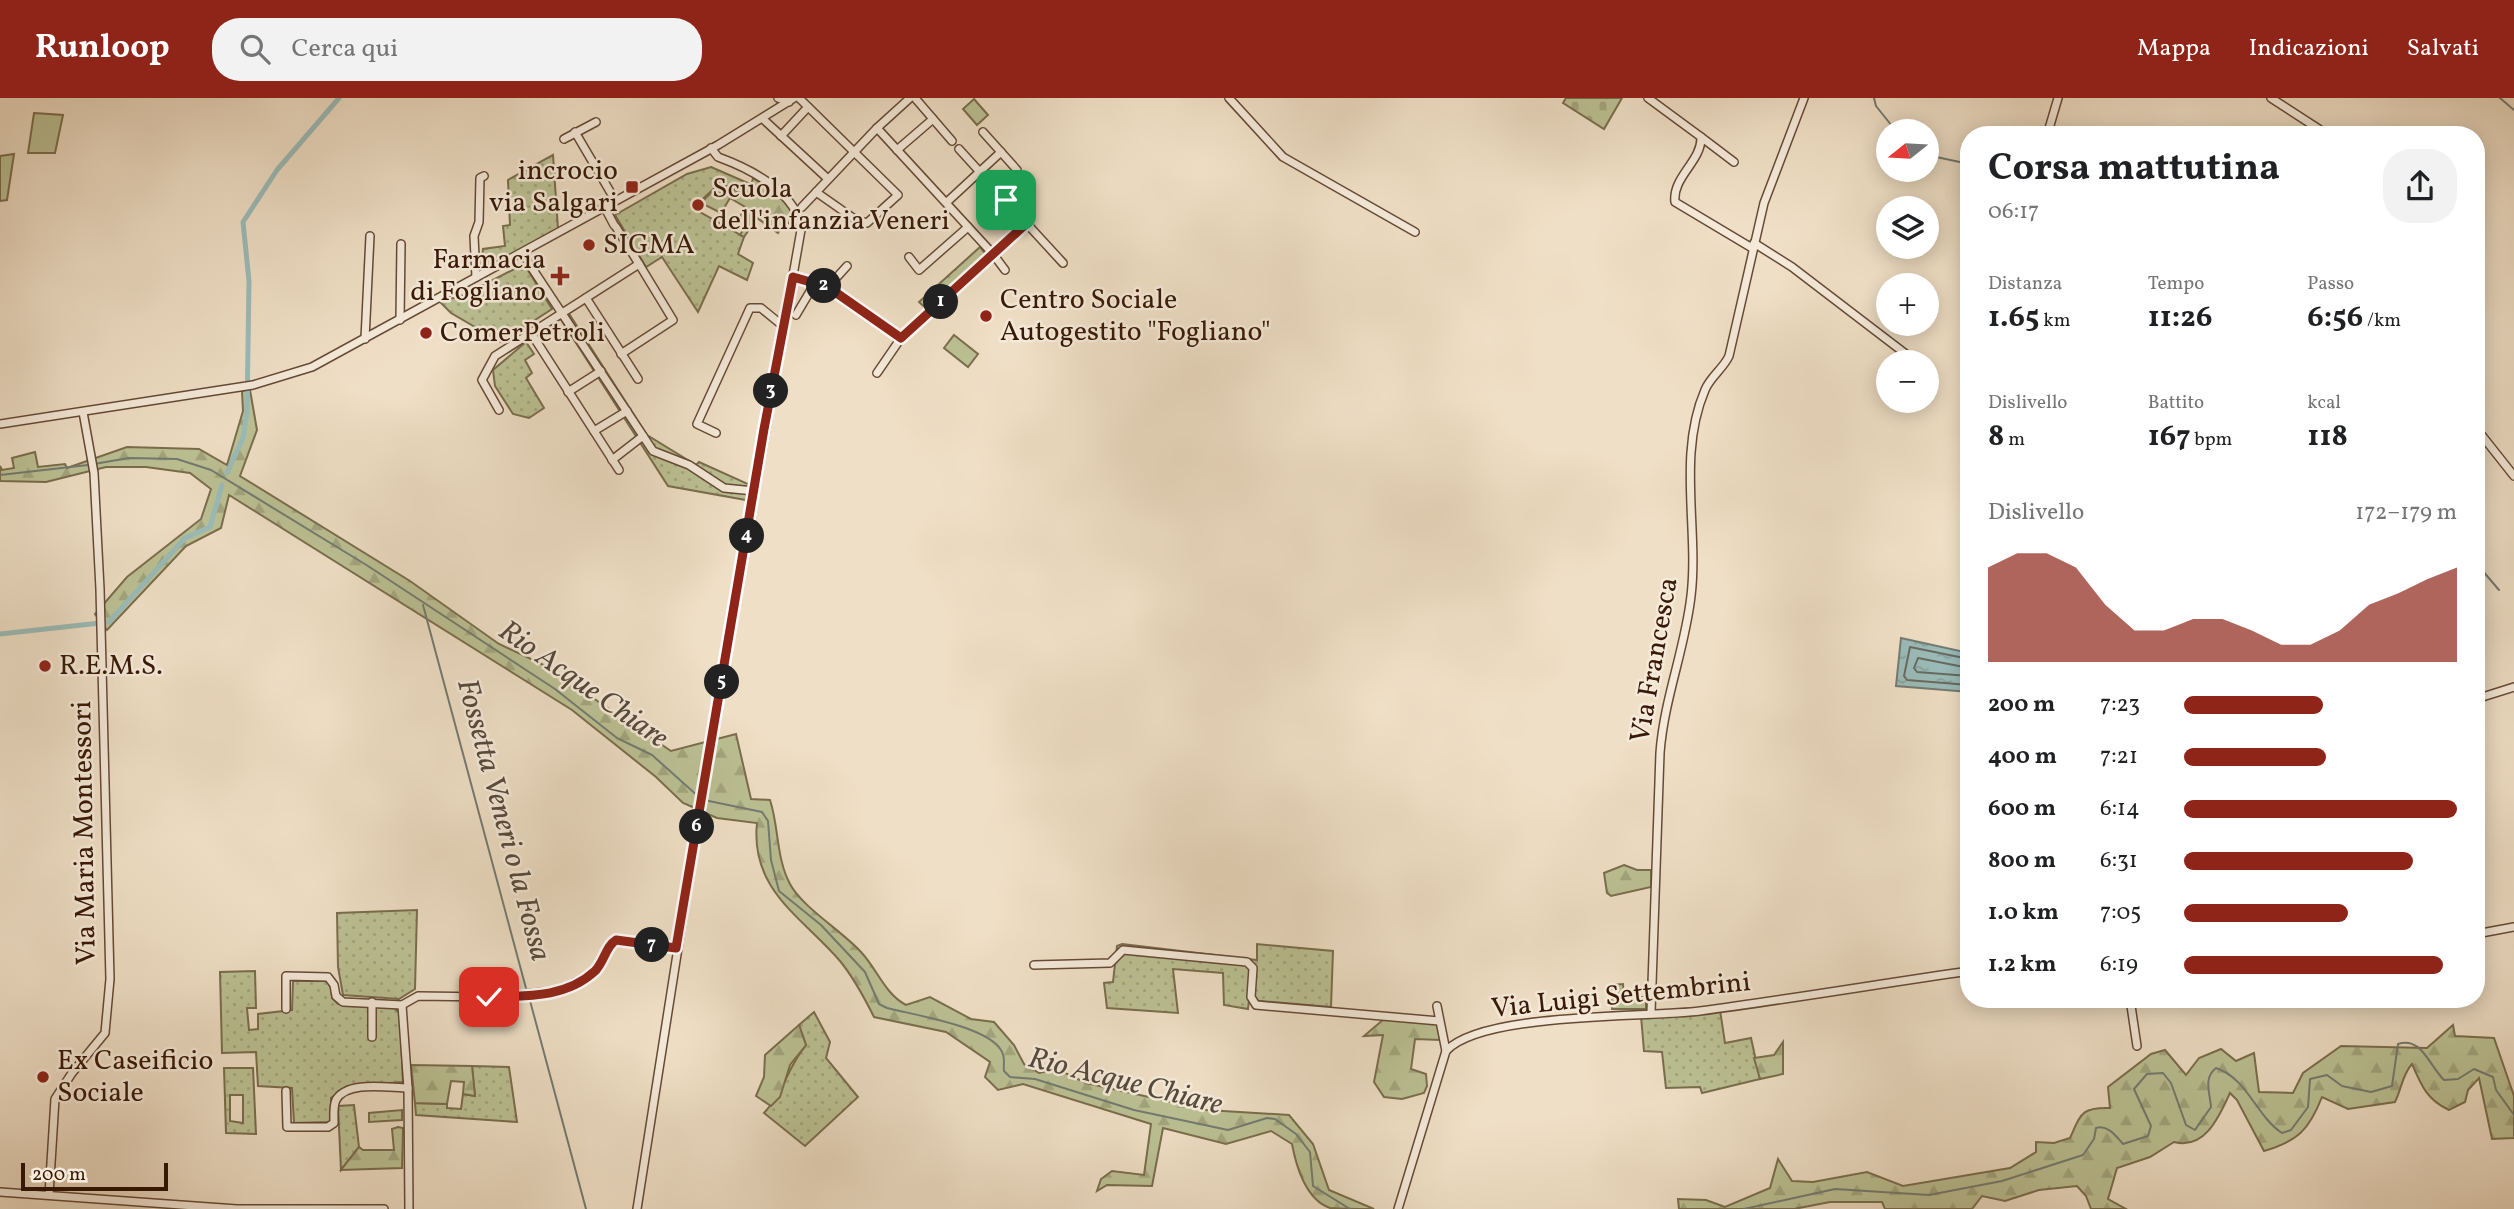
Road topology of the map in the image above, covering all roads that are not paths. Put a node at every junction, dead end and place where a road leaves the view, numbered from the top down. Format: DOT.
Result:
graph roads {
  1 [pos="778,98"];
  2 [pos="912,98"];
  3 [pos="1229,98"];
  4 [pos="1648,98"];
  5 [pos="1804,98"];
  6 [pos="2058,98"];
  7 [pos="2271,98"];
  8 [pos="794,100"];
  9 [pos="808,107"];
  10 [pos="763,119"];
  11 [pos="933,120"];
  12 [pos="596,122"];
  13 [pos="2050,126"];
  14 [pos="2314,126"];
  15 [pos="877,128"];
  16 [pos="575,132"];
  17 [pos="983,132"];
  18 [pos="781,136"];
  19 [pos="1701,136"];
  20 [pos="564,139"];
  21 [pos="952,141"];
  22 [pos="715,146"];
  23 [pos="959,149"];
  24 [pos="897,150"];
  25 [pos="855,152"];
  26 [pos="1001,152"];
  27 [pos="1734,162"];
  28 [pos="1017,170"];
  29 [pos="981,172"];
  30 [pos="484,176"];
  31 [pos="828,179"];
  32 [pos="816,192"];
  33 [pos="999,193"];
  34 [pos="615,200"];
  35 [pos="1006,200"];
  36 [pos="947,202"];
  37 [pos="604,206"];
  38 [pos="802,207"];
  39 [pos="1027,223"];
  40 [pos="968,227"];
  41 [pos="1415,232"];
  42 [pos="370,236"];
  43 [pos="401,244"];
  44 [pos="1753,246"];
  45 [pos="522,253"];
  46 [pos="993,254"];
  47 [pos="909,257"];
  48 [pos="1063,263"];
  49 [pos="639,264"];
  50 [pos="847,266"];
  51 [pos="1005,270"];
  52 [pos="476,277"];
  53 [pos="793,277"];
  54 [pos="815,283"];
  55 [pos="828,287"];
  56 [pos="586,298"];
  57 [pos="787,308"];
  58 [pos="766,311"];
  59 [pos="561,313"];
  60 [pos="796,314"];
  61 [pos="400,320"];
  62 [pos="783,326"];
  63 [pos="531,333"];
  64 [pos="901,338"];
  65 [pos="365,339"];
  66 [pos="1902,350"];
  67 [pos="621,354"];
  68 [pos="601,371"];
  69 [pos="877,373"];
  70 [pos="638,379"];
  71 [pos="568,392"];
  72 [pos="499,410"];
  73 [pos="627,411"];
  74 [pos="83,412"];
  75 [pos="0,424"];
  76 [pos="594,432"];
  77 [pos="716,433"];
  78 [pos="643,436"];
  79 [pos="2485,439"];
  80 [pos="612,460"];
  81 [pos="619,470"];
  82 [pos="2514,476"];
  83 [pos="754,491"];
  84 [pos="2514,687"];
  85 [pos="2485,696"];
  86 [pos="2514,927"];
  87 [pos="2485,932"];
  88 [pos="676,948"];
  89 [pos="1034,965"];
  90 [pos="1960,972"];
  91 [pos="372,1002"];
  92 [pos="402,1005"];
  93 [pos="1437,1006"];
  94 [pos="2131,1008"];
  95 [pos="286,1009"];
  96 [pos="1651,1013"];
  97 [pos="1438,1021"];
  98 [pos="372,1037"];
  99 [pos="2137,1046"];
  100 [pos="1446,1051"];
  101 [pos="408,1088"];
  102 [pos="286,1091"];
  103 [pos="0,1192"];
  104 [pos="49,1195"];
  105 [pos="384,1209"];
  106 [pos="409,1209"];
  107 [pos="637,1209"];
  108 [pos="1398,1209"];
  1 -- 8 [label="street"];
  2 -- 11 [label="street"];
  2 -- 15 [label="street"];
  3 -- 41 [label="street"];
  4 -- 19 [label="street"];
  5 -- 44 [label="street, Via Francesca"];
  6 -- 13 [label="street"];
  7 -- 14 [label="street"];
  8 -- 9 [label="street"];
  8 -- 10 [label="street"];
  9 -- 18 [label="street"];
  9 -- 25 [label="street"];
  10 -- 18 [label="street"];
  10 -- 22 [label="street"];
  11 -- 21 [label="street"];
  11 -- 24 [label="street"];
  12 -- 16 [label="street"];
  15 -- 24 [label="street"];
  15 -- 25 [label="street"];
  16 -- 20 [label="street"];
  16 -- 34 [label="street"];
  17 -- 26 [label="street"];
  18 -- 31 [label="street"];
  19 -- 27 [label="street"];
  19 -- 44 [label="street"];
  22 -- 34 [label="street"];
  22 -- 53 [label="street"];
  23 -- 29 [label="street"];
  24 -- 36 [label="street"];
  25 -- 31 [label="street"];
  25 -- 32 [label="street"];
  26 -- 28 [label="street"];
  26 -- 29 [label="street"];
  29 -- 33 [label="street"];
  29 -- 36 [label="street"];
  30 -- 52 [label="street"];
  31 -- 32 [label="street"];
  32 -- 38 [label="street"];
  34 -- 37 [label="street"];
  35 -- 39 [label="street"];
  36 -- 40 [label="street"];
  37 -- 45 [label="street"];
  37 -- 49 [label="street"];
  39 -- 46 [label="street"];
  39 -- 48 [label="street"];
  40 -- 46 [label="street"];
  40 -- 47 [label="street"];
  42 -- 65 [label="street"];
  43 -- 61 [label="street"];
  44 -- 66 [label="street"];
  44 -- 96 [label="street, Via Francesca"];
  45 -- 52 [label="street"];
  45 -- 59 [label="street"];
  46 -- 51 [label="street"];
  46 -- 64 [label="street"];
  49 -- 56 [label="street"];
  49 -- 67 [label="street"];
  50 -- 55 [label="street"];
  52 -- 61 [label="street"];
  53 -- 54 [label="street"];
  53 -- 57 [label="street"];
  54 -- 55 [label="street"];
  54 -- 60 [label="street"];
  55 -- 64 [label="street"];
  56 -- 59 [label="street"];
  56 -- 67 [label="street"];
  57 -- 58 [label="street"];
  57 -- 62 [label="street"];
  58 -- 62 [label="street"];
  58 -- 77 [label="street"];
  59 -- 63 [label="street"];
  59 -- 68 [label="street"];
  61 -- 65 [label="street"];
  62 -- 83 [label="street"];
  63 -- 71 [label="street"];
  63 -- 72 [label="street"];
  64 -- 69 [label="street"];
  65 -- 74 [label="street"];
  67 -- 70 [label="street"];
  68 -- 71 [label="street"];
  68 -- 73 [label="street"];
  71 -- 76 [label="street"];
  73 -- 76 [label="street"];
  73 -- 78 [label="street"];
  74 -- 75 [label="street"];
  74 -- 104 [label="street, Via Maria Montessori"];
  76 -- 80 [label="street"];
  78 -- 80 [label="street"];
  78 -- 83 [label="street"];
  79 -- 82 [label="street"];
  80 -- 81 [label="street"];
  83 -- 88 [label="street"];
  84 -- 85 [label="street"];
  86 -- 87 [label="street"];
  88 -- 92 [label="street"];
  88 -- 107 [label="street"];
  89 -- 97 [label="street"];
  90 -- 96 [label="street, Via Luigi Settembrini"];
  91 -- 92 [label="street"];
  91 -- 95 [label="street"];
  91 -- 98 [label="street"];
  92 -- 101 [label="street"];
  93 -- 97 [label="street"];
  94 -- 99 [label="street"];
  96 -- 100 [label="street, Via Luigi Settembrini"];
  97 -- 100 [label="street"];
  100 -- 108 [label="street"];
  101 -- 102 [label="street"];
  101 -- 106 [label="street"];
  103 -- 104 [label="street"];
  104 -- 105 [label="street"];
}
